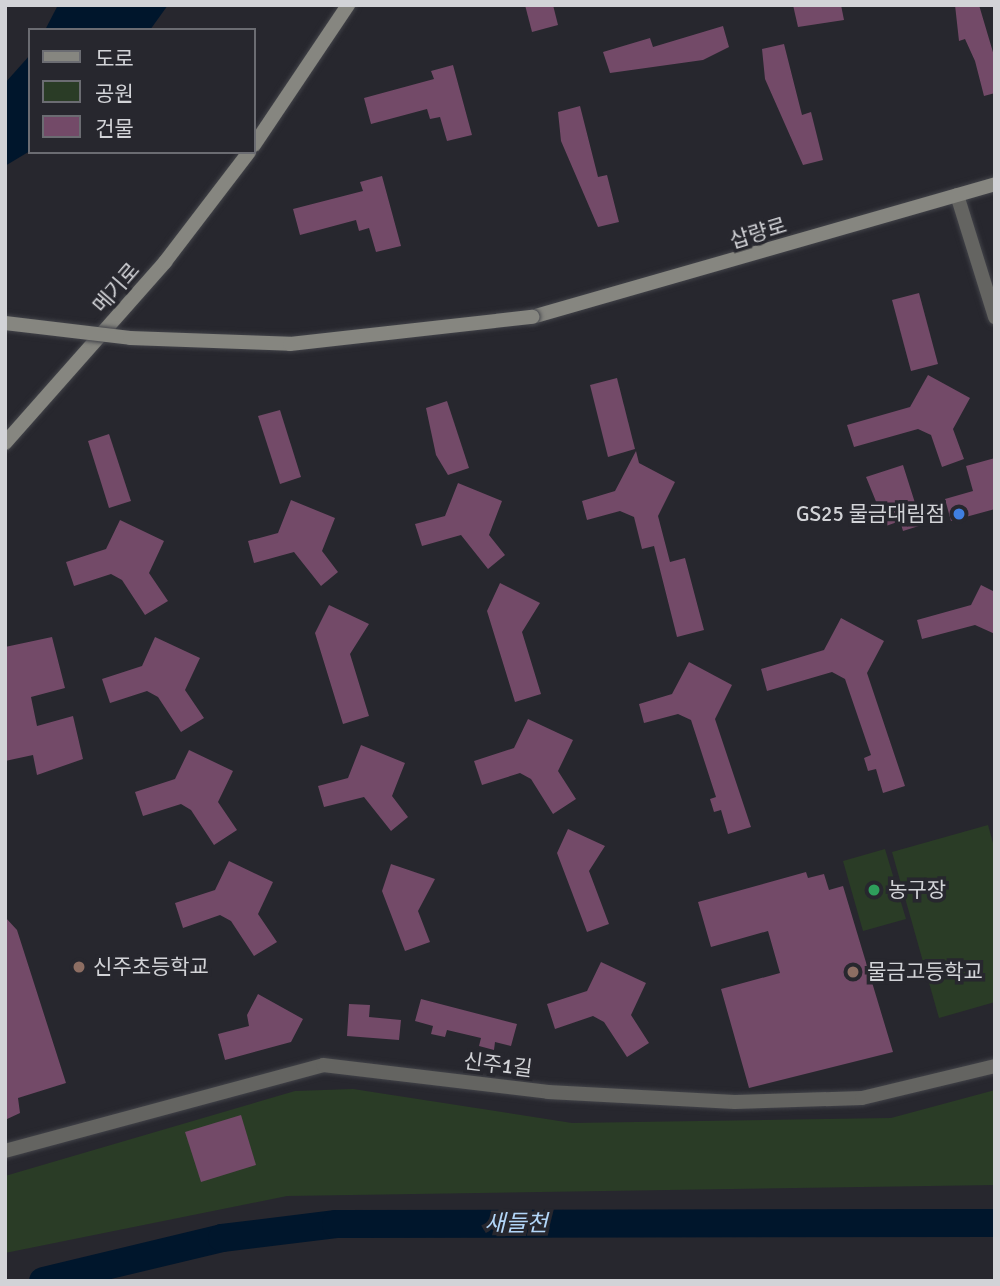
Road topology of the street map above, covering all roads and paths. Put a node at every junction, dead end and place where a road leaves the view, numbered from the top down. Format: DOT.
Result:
graph roads {
  1 [pos="348,5"];
  2 [pos="256,142"];
  3 [pos="247,154"];
  4 [pos="995,184"];
  5 [pos="957,195"];
  6 [pos="995,317"];
  7 [pos="5,323"];
  8 [pos="5,443"];
  9 [pos="995,1066"];
  10 [pos="5,1151"];
  1 -- 2 [label="street"];
  3 -- 8 [label="street, 메기로"];
  4 -- 5 [label="street, 삽량로"];
  5 -- 6 [label="street"];
  5 -- 7 [label="street, 삽량로, bridge"];
  9 -- 10 [label="street, 신주1길"];
}
